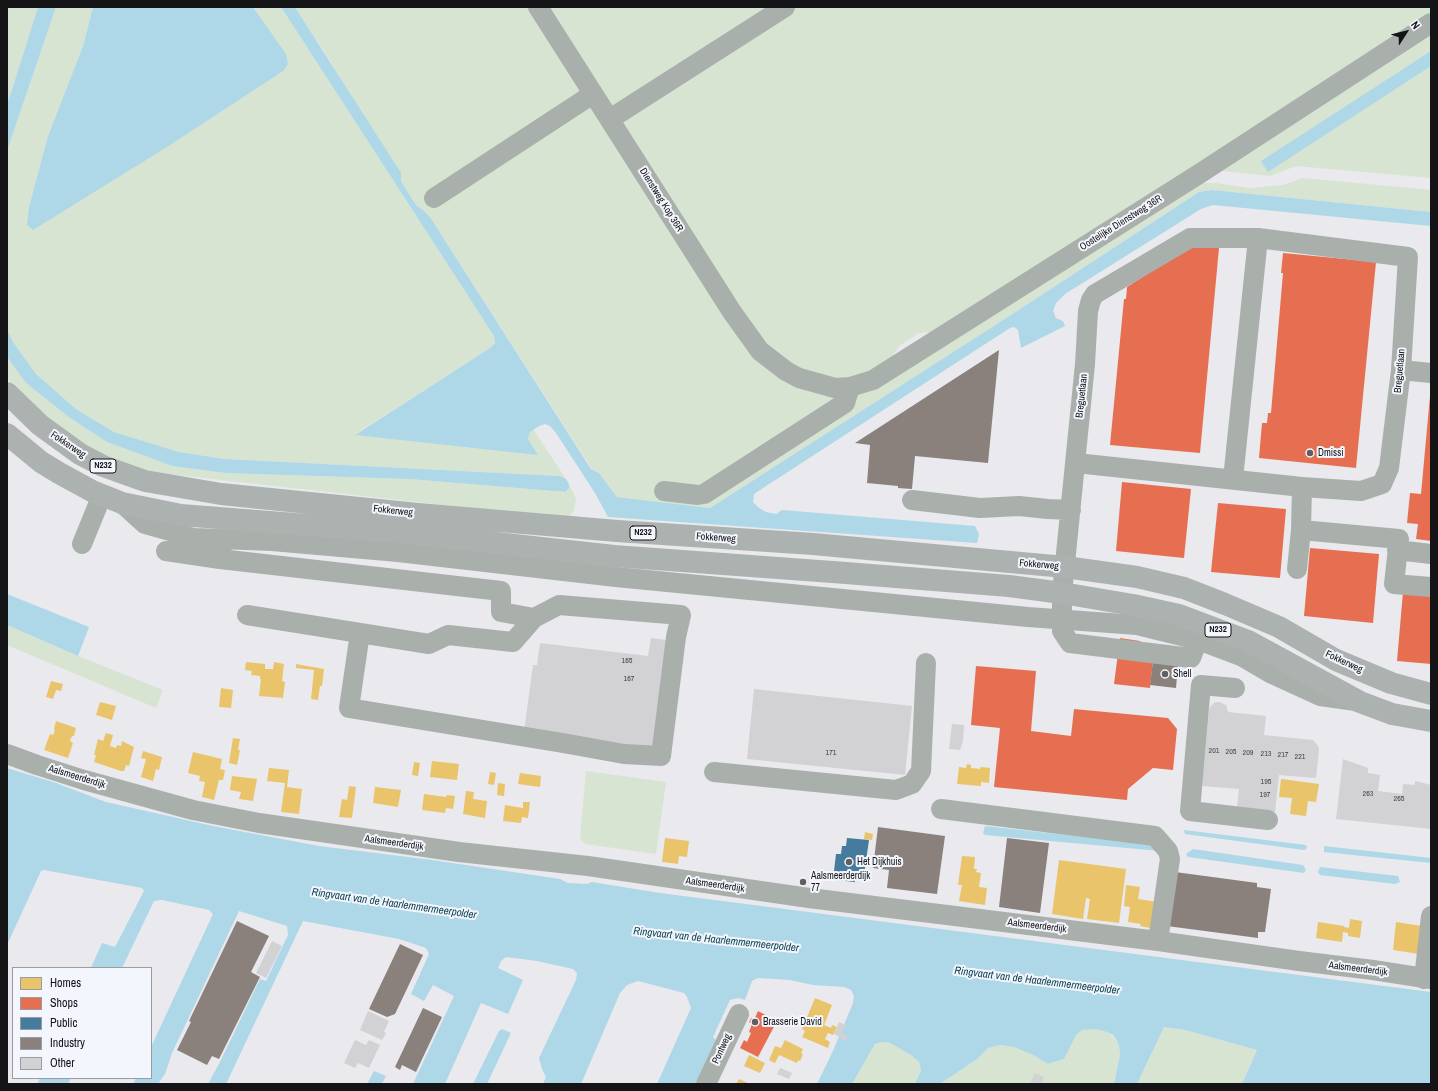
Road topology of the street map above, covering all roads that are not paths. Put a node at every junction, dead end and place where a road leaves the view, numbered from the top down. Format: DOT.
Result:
graph roads {
  1 [pos="538,7"];
  2 [pos="785,7"];
  3 [pos="1431,23"];
  4 [pos="593,94"];
  5 [pos="610,119"];
  6 [pos="434,198"];
  7 [pos="1258,238"];
  8 [pos="1401,370"];
  9 [pos="1431,374"];
  10 [pos="799,378"];
  11 [pos="850,387"];
  12 [pos="7,393"];
  13 [pos="7,434"];
  14 [pos="1076,463"];
  15 [pos="1233,479"];
  16 [pos="1302,487"];
  17 [pos="664,491"];
  18 [pos="112,499"];
  19 [pos="912,500"];
  20 [pos="1071,510"];
  21 [pos="1301,530"];
  22 [pos="82,544"];
  23 [pos="221,549"];
  24 [pos="1398,550"];
  25 [pos="166,552"];
  26 [pos="1431,554"];
  27 [pos="1066,567"];
  28 [pos="1297,569"];
  29 [pos="616,576"];
  30 [pos="1431,588"];
  31 [pos="1062,593"];
  32 [pos="613,609"];
  33 [pos="247,615"];
  34 [pos="534,618"];
  35 [pos="1062,619"];
  36 [pos="360,633"];
  37 [pos="926,664"];
  38 [pos="1235,688"];
  39 [pos="1431,694"];
  40 [pos="1360,702"];
  41 [pos="1431,721"];
  42 [pos="7,754"];
  43 [pos="714,772"];
  44 [pos="941,809"];
  45 [pos="1268,820"];
  46 [pos="1431,916"];
  47 [pos="1158,941"];
  48 [pos="1427,979"];
  49 [pos="738,1014"];
  50 [pos="706,1084"];
  1 -- 4 [label="street, Dienstweg Kop 36R"];
  2 -- 5 [label="street"];
  3 -- 11 [label="street, Oostelijke Dienstweg 36R"];
  4 -- 5 [label="street, Dienstweg Kop 36R"];
  4 -- 6 [label="street"];
  5 -- 10 [label="street, Dienstweg Kop 36R"];
  7 -- 8 [label="street, Breguetlaan"];
  7 -- 14 [label="street, Breguetlaan"];
  7 -- 15 [label="street"];
  8 -- 9 [label="street"];
  8 -- 16 [label="street, Breguetlaan"];
  10 -- 11 [label="street, Oostelijke Dienstweg 36R"];
  11 -- 17 [label="street"];
  12 -- 27 [label="main road, Fokkerweg / N232"];
  13 -- 18 [label="main road, Fokkerweg / N232"];
  14 -- 15 [label="street, Breguetlaan"];
  14 -- 20 [label="street, Breguetlaan"];
  15 -- 16 [label="street, Breguetlaan"];
  16 -- 21 [label="street"];
  18 -- 22 [label="street"];
  18 -- 23 [label="street, Fokkerweg"];
  18 -- 31 [label="main road, Fokkerweg / N232"];
  19 -- 20 [label="street"];
  20 -- 27 [label="street, Breguetlaan"];
  21 -- 24 [label="street"];
  21 -- 28 [label="street"];
  23 -- 25 [label="street"];
  23 -- 29 [label="street, Fokkerweg"];
  23 -- 34 [label="street"];
  24 -- 26 [label="street"];
  24 -- 30 [label="street"];
  27 -- 31 [label="street, Breguetlaan"];
  27 -- 39 [label="main road, Fokkerweg / N232"];
  29 -- 32 [label="street"];
  29 -- 35 [label="street, Fokkerweg"];
  31 -- 35 [label="street"];
  31 -- 40 [label="main road, Fokkerweg / N232"];
  32 -- 34 [label="street"];
  32 -- 36 [label="street"];
  33 -- 36 [label="street"];
  34 -- 36 [label="street"];
  35 -- 40 [label="street, Fokkerweg"];
  37 -- 43 [label="street"];
  38 -- 45 [label="street"];
  40 -- 41 [label="main road, Fokkerweg / N232"];
  42 -- 47 [label="street, Aalsmeerderdijk"];
  44 -- 47 [label="street"];
  46 -- 48 [label="street"];
  47 -- 48 [label="street, Aalsmeerderdijk"];
  49 -- 50 [label="street, Pontweg"];
}
